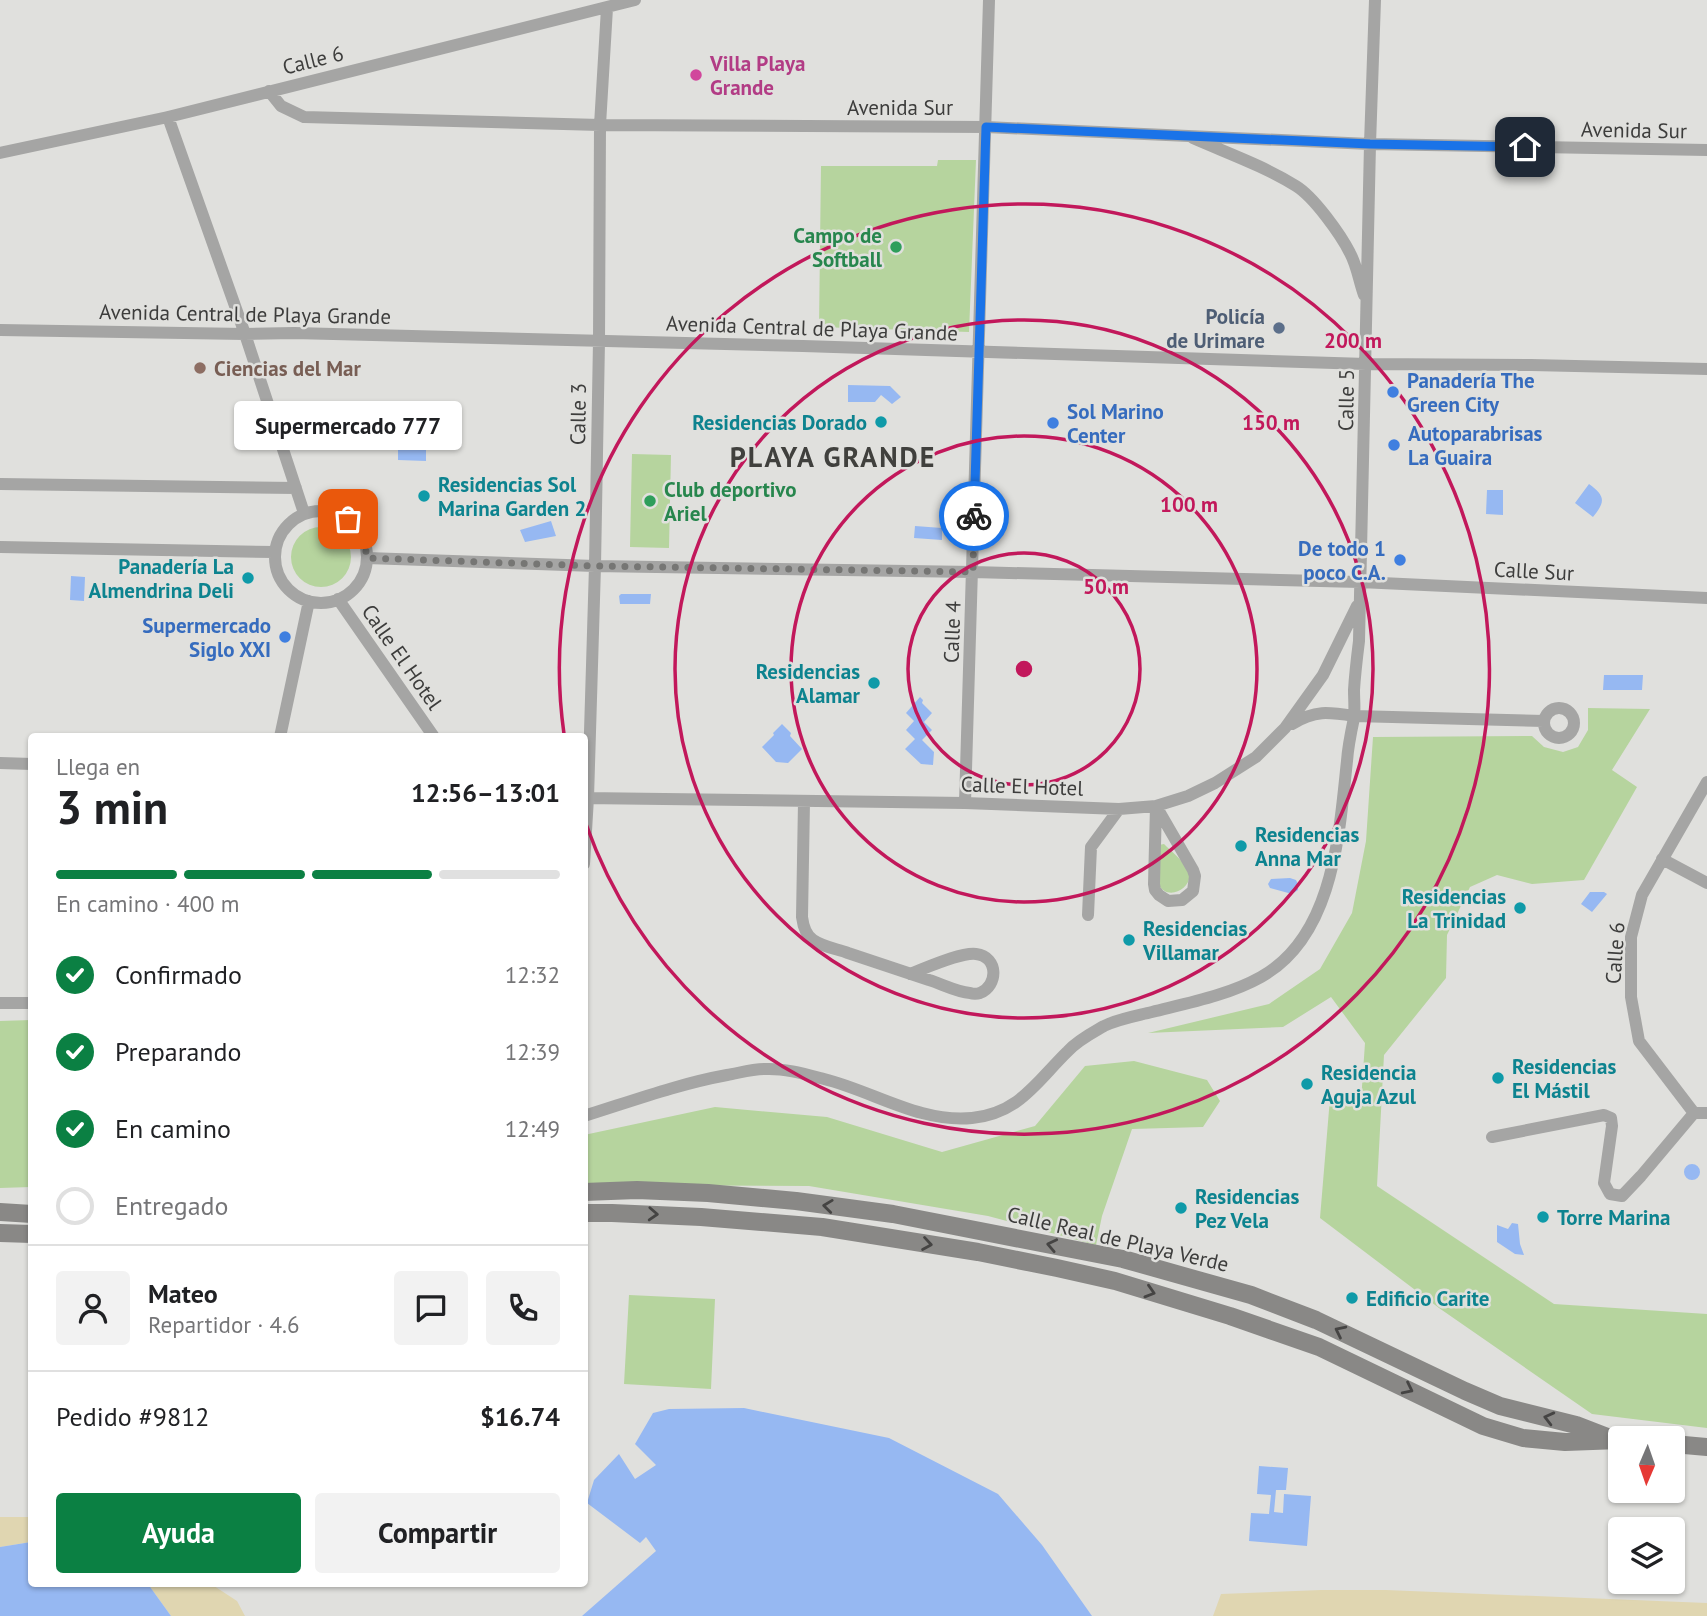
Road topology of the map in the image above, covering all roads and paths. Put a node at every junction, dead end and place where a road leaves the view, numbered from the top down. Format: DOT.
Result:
graph roads {
  1 [pos="635,0"];
  2 [pos="989,0"];
  3 [pos="1376,0"];
  4 [pos="607,8"];
  5 [pos="269,91"];
  6 [pos="167,117"];
  7 [pos="600,125"];
  8 [pos="986,127"];
  9 [pos="1185,135"];
  10 [pos="1370,144"];
  11 [pos="1707,150"];
  12 [pos="0,153"];
  13 [pos="1367,305"];
  14 [pos="0,330"];
  15 [pos="245,334"];
  16 [pos="599,341"];
  17 [pos="979,352"];
  18 [pos="1366,364"];
  19 [pos="1707,369"];
  20 [pos="0,484"];
  21 [pos="296,488"];
  22 [pos="304,513"];
  23 [pos="0,547"];
  24 [pos="274,552"];
  25 [pos="367,558"];
  26 [pos="595,566"];
  27 [pos="973,572"];
  28 [pos="1360,582"];
  29 [pos="1707,598"];
  30 [pos="338,599"];
  31 [pos="1359,600"];
  32 [pos="309,601"];
  33 [pos="1354,716"];
  34 [pos="1544,722"];
  35 [pos="1285,728"];
  36 [pos="281,733"];
  37 [pos="432,733"];
  38 [pos="0,763"];
  39 [pos="28,764"];
  40 [pos="588,769"];
  41 [pos="1707,782"];
  42 [pos="588,798"];
  43 [pos="804,802"];
  44 [pos="965,803"];
  45 [pos="1156,806"];
  46 [pos="1119,809"];
  47 [pos="1662,859"];
  48 [pos="1707,883"];
  49 [pos="1088,915"];
  50 [pos="910,974"];
  51 [pos="0,1003"];
  52 [pos="28,1003"];
  53 [pos="1701,1113"];
  54 [pos="588,1115"];
  55 [pos="1492,1137"];
  56 [pos="612,1191"];
  57 [pos="588,1192"];
  58 [pos="703,1193"];
  59 [pos="796,1202"];
  60 [pos="0,1212"];
  61 [pos="588,1213"];
  62 [pos="612,1213"];
  63 [pos="28,1214"];
  64 [pos="893,1214"];
  65 [pos="701,1217"];
  66 [pos="794,1225"];
  67 [pos="983,1231"];
  68 [pos="0,1233"];
  69 [pos="28,1234"];
  70 [pos="888,1238"];
  71 [pos="978,1252"];
  72 [pos="1123,1259"];
  73 [pos="1115,1281"];
  74 [pos="1608,1436"];
  75 [pos="1608,1440"];
  76 [pos="1685,1445"];
  77 [pos="1707,1447"];
  1 -- 4 [label="street, Calle 6"];
  2 -- 8 [label="street, Calle 4"];
  3 -- 10 [label="street, Calle 5"];
  4 -- 5 [label="street, Calle 6"];
  4 -- 7 [label="street, Calle 3"];
  5 -- 6 [label="street, Calle 6"];
  5 -- 7 [label="street, Avenida Sur"];
  6 -- 12 [label="street, Calle 6"];
  6 -- 15 [label="street"];
  7 -- 8 [label="street, Avenida Sur"];
  7 -- 16 [label="street, Calle 3"];
  8 -- 9 [label="street, Avenida Sur"];
  8 -- 17 [label="street, Calle 4"];
  9 -- 10 [label="street, Avenida Sur"];
  9 -- 13 [label="street"];
  10 -- 11 [label="street, Avenida Sur"];
  10 -- 13 [label="street, Calle 5"];
  13 -- 18 [label="street, Calle 5"];
  14 -- 15 [label="street, Avenida Central de Playa Grande"];
  15 -- 16 [label="street, Avenida Central de Playa Grande"];
  15 -- 21 [label="street"];
  16 -- 17 [label="street, Avenida Central de Playa Grande"];
  16 -- 26 [label="street, Calle 3"];
  17 -- 18 [label="street, Avenida Central de Playa Grande"];
  17 -- 27 [label="street, Calle 4"];
  18 -- 19 [label="street, Avenida Central de Playa Grande"];
  18 -- 28 [label="street, Calle 5"];
  20 -- 21 [label="street"];
  21 -- 22 [label="street"];
  22 -- 24 [label="street"];
  22 -- 25 [label="street"];
  23 -- 24 [label="street"];
  24 -- 32 [label="street"];
  25 -- 26 [label="street, Calle Sur"];
  25 -- 30 [label="street"];
  26 -- 27 [label="street, Calle Sur"];
  26 -- 40 [label="street, Calle 3"];
  27 -- 28 [label="street, Calle Sur"];
  27 -- 44 [label="street, Calle 4"];
  28 -- 29 [label="street, Calle Sur"];
  28 -- 31 [label="street, Calle 5"];
  30 -- 32 [label="street"];
  30 -- 37 [label="street, Calle El Hotel"];
  31 -- 33 [label="street, Calle 5"];
  31 -- 35 [label="street, Calle El Hotel"];
  32 -- 36 [label="street"];
  33 -- 34 [label="street"];
  33 -- 35 [label="street"];
  33 -- 54 [label="street, Calle 5"];
  35 -- 45 [label="street, Calle El Hotel"];
  38 -- 39 [label="street"];
  41 -- 47 [label="street, Calle 6"];
  42 -- 43 [label="street, Calle El Hotel"];
  43 -- 44 [label="street, Calle El Hotel"];
  43 -- 50 [label="street"];
  44 -- 46 [label="street, Calle El Hotel"];
  45 -- 45 [label="street"];
  45 -- 46 [label="street, Calle El Hotel"];
  46 -- 49 [label="street"];
  47 -- 48 [label="street"];
  47 -- 53 [label="street, Calle 6"];
  50 -- 50 [label="street"];
  51 -- 52 [label="street"];
  53 -- 55 [label="street"];
  56 -- 57 [label="street, Calle Real de Playa Verde"];
  56 -- 58 [label="street, Calle Real de Playa Verde"];
  56 -- 62 [label="street"];
  58 -- 59 [label="street, Calle Real de Playa Verde"];
  58 -- 65 [label="street"];
  64 -- 59 [label="street, Calle Real de Playa Verde, one-way"];
  59 -- 66 [label="street"];
  60 -- 63 [label="street"];
  61 -- 62 [label="street, Calle Real de Playa Verde"];
  62 -- 65 [label="street, Calle Real de Playa Verde, one-way"];
  64 -- 67 [label="street, Calle Real de Playa Verde"];
  64 -- 70 [label="street"];
  65 -- 66 [label="street, Calle Real de Playa Verde"];
  66 -- 70 [label="street, Calle Real de Playa Verde"];
  67 -- 71 [label="street"];
  72 -- 67 [label="street, Calle Real de Playa Verde, one-way"];
  68 -- 69 [label="street"];
  70 -- 71 [label="street, Calle Real de Playa Verde, one-way"];
  71 -- 73 [label="street, Calle Real de Playa Verde"];
  72 -- 73 [label="street"];
  74 -- 72 [label="street, Calle Real de Playa Verde, one-way"];
  73 -- 75 [label="street, Calle Real de Playa Verde, one-way"];
  76 -- 77 [label="street"];
}
